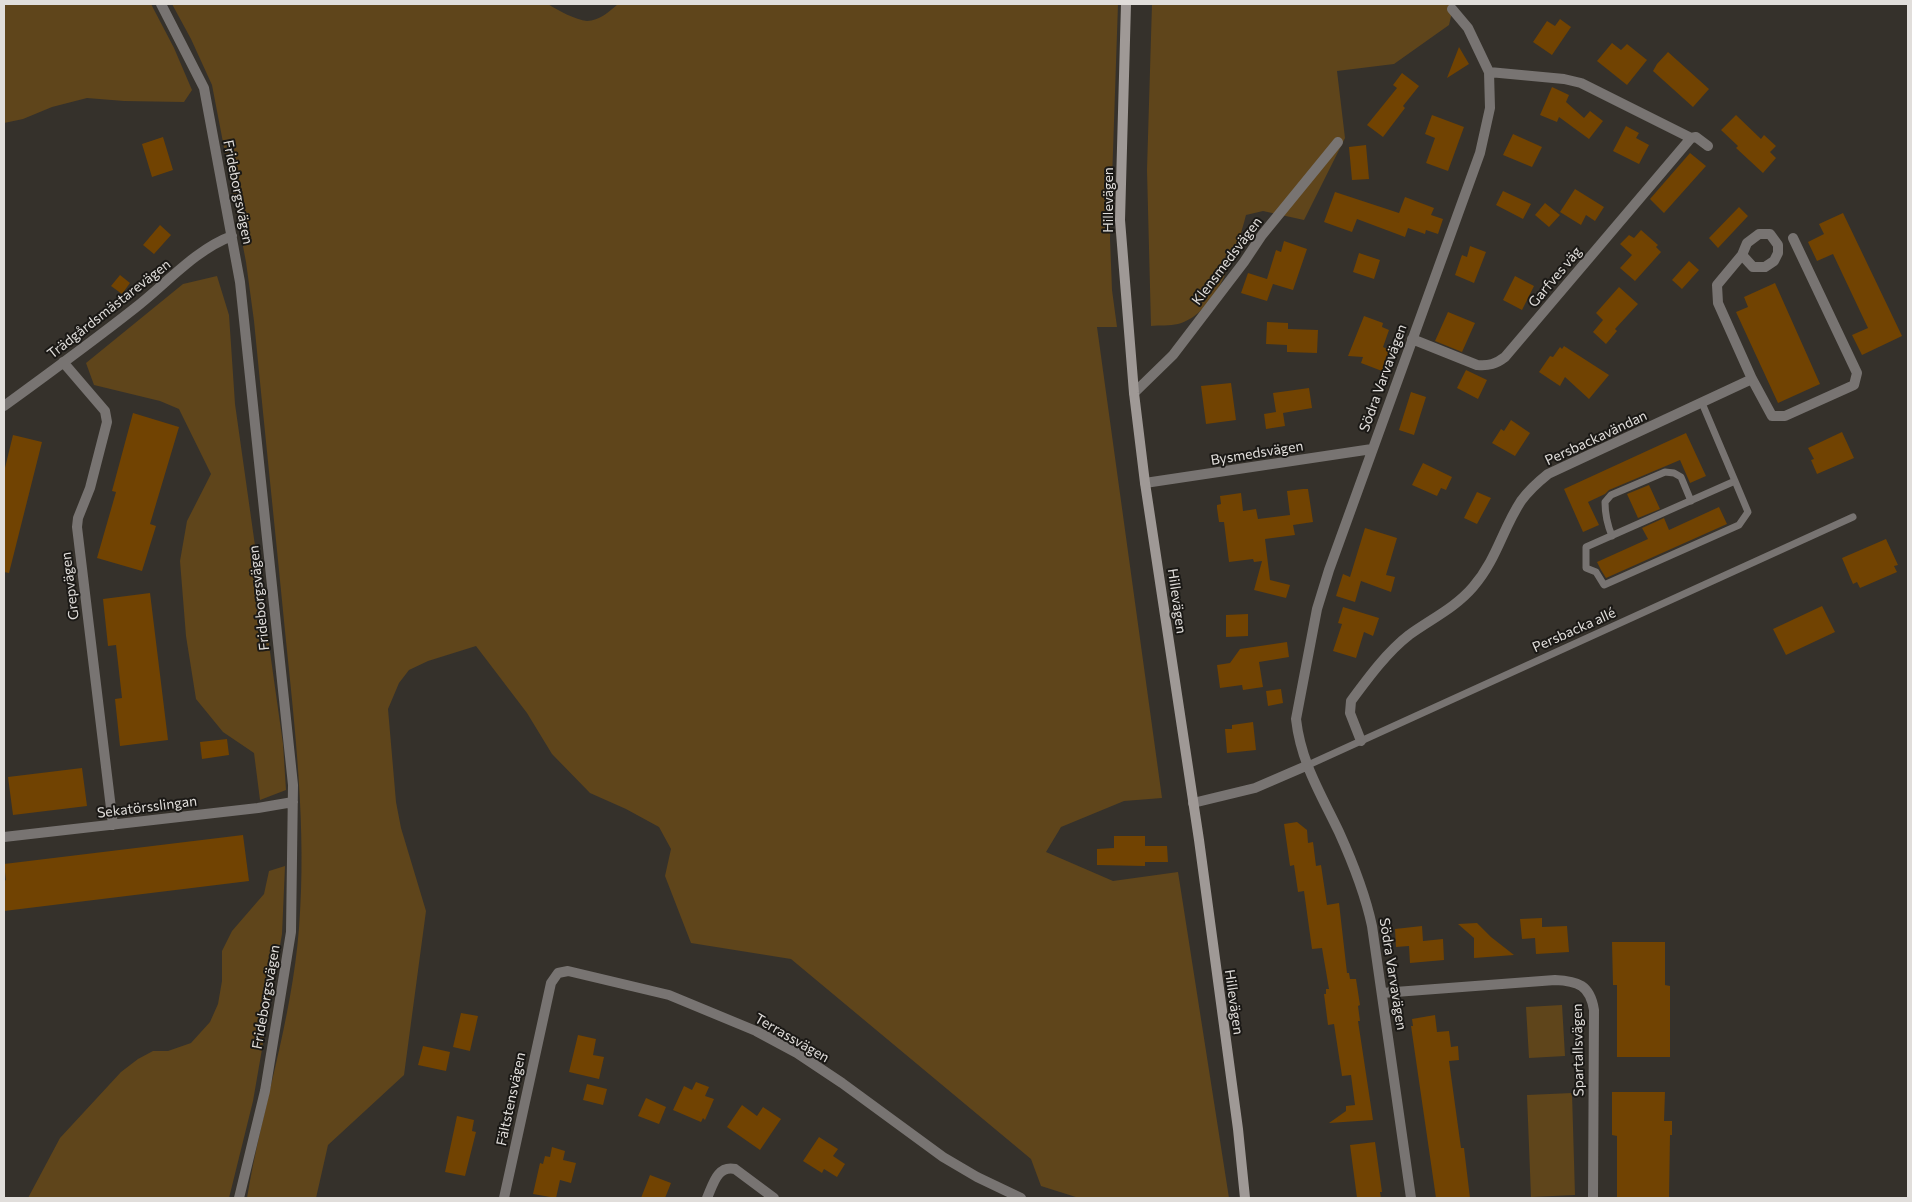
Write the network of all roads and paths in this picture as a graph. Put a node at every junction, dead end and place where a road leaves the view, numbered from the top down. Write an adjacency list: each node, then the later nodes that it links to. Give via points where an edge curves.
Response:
1 (161, 4): 8 (street, Frideborgsvägen, via 204,88)
2 (1126, 4): 14 (street, Hillevägen, via 1120,220)
3 (1452, 9): 4 (street, Södra Varvavägen, via 1468,28)
4 (1489, 72): 5 (street, via 1580,83); 11 (street, Södra Varvavägen, via 1490,108 1480,153)
5 (1691, 138): 7 (street, via 1696,137); 11 (street, Garfves väg, via 1499,362 1477,365)
6 (1338, 142): 14 (street, Klensmedsvägen, via 1262,235 1173,355)
7 (1708, 146)
8 (232, 236): 12 (street, Trädgårdsmästarevägen, via 218,241); 25 (street, Frideborgsvägen, via 240,282)
9 (1793, 238): 13 (street, via 1857,373 1854,385 1785,416 1772,416)
10 (1742, 255): 13 (street, via 1717,285 1718,303)
11 (1412, 340): 17 (street, Södra Varvavägen)
12 (63, 362): 16 (street, Trädgårdsmästarevägen); 27 (street, Grepvägen, via 105,412 107,422 77,527)
13 (1752, 379): 15 (street, Persbackavändan)
14 (1134, 393): 19 (street, Hillevägen)
15 (1702, 403): 18 (lane); 23 (street, Persbackavändan, via 1548,474 1533,487 1516,510 1491,562 1471,589 1446,612 1400,643 1351,701 1350,713)
16 (4, 406)
17 (1372, 448): 19 (street, Bysmedsvägen); 24 (street, Södra Varvavägen, via 1317,609 1296,719)
18 (1735, 481): 20 (lane); 22 (lane, via 1748,512 1739,525 1604,586 1596,572 1586,568 1586,547)
19 (1145, 483): 26 (street, Hillevägen)
20 (1691, 501): 22 (lane); 22 (lane, via 1681,477 1665,472 1611,495 1605,502 1605,512)
21 (1853, 517): 23 (lane, Persbacka allé)
22 (1612, 536)
23 (1361, 741): 24 (lane, Persbacka allé)
24 (1306, 766): 26 (street, via 1255,788); 29 (street, Södra Varvavägen, via 1339,833 1366,900)
25 (293, 802): 27 (street, Sekatörsslingan); 32 (street, Frideborgsvägen, via 292,932 265,1091)
26 (1193, 803): 37 (street, Hillevägen)
27 (113, 826): 28 (street, Sekatörsslingan)
28 (4, 837)
29 (1382, 992): 38 (street, Södra Varvavägen); 39 (street, Spartallsvägen, via 1555,980 1571,981 1588,991 1594,1010)
30 (546, 1006): 31 (street, Terrassvägen, via 553,977 568,971 669,996 756,1030 842,1083 943,1157); 33 (street, Fältstensvägen)
31 (1002, 1195): 36 (street, Terrassvägen)
32 (239, 1198)
33 (504, 1198)
34 (707, 1198): 35 (street, via 718,1173 729,1168)
35 (774, 1198)
36 (1020, 1198)
37 (1245, 1198)
38 (1411, 1198)
39 (1593, 1198)

